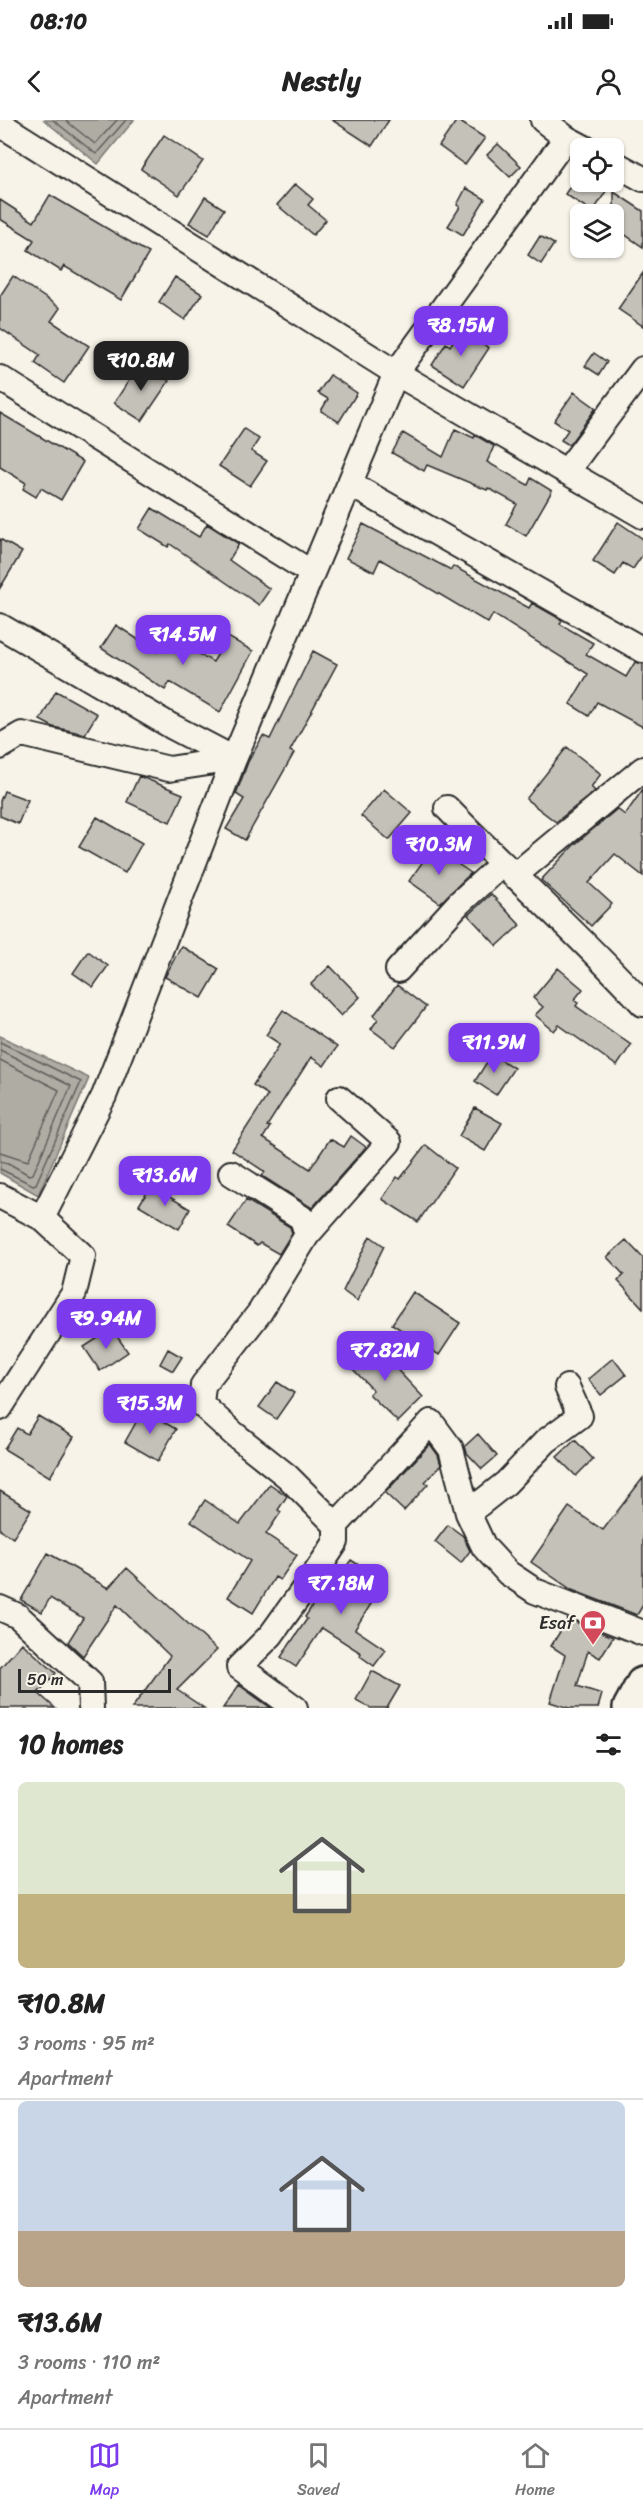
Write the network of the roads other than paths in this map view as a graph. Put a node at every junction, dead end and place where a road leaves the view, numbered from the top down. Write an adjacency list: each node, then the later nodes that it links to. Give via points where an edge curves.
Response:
1 (543, 120): 3 (street)
2 (0, 124): 8 (street)
3 (570, 139)
4 (570, 149): 8 (street)
5 (624, 169): 6 (street)
6 (643, 179)
7 (643, 369): 10 (street)
8 (396, 373): 10 (street); 11 (street)
9 (0, 378): 13 (street)
10 (566, 472): 12 (street)
11 (350, 484): 13 (street); 15 (street)
12 (643, 516)
13 (312, 573): 17 (street)
14 (0, 626): 17 (street)
15 (643, 650)
16 (0, 747): 17 (street, via 22,734 170,769)
17 (234, 759): 26 (street, via 104,1096)
18 (643, 769): 20 (street)
19 (447, 808): 20 (street)
20 (508, 870): 21 (street, via 459,903); 22 (street)
21 (398, 970)
22 (643, 1004)
23 (339, 1098): 27 (street, via 389,1142)
24 (231, 1173): 27 (street, via 302,1218)
25 (0, 1196): 26 (street)
26 (42, 1218): 29 (street, via 83,1256 74,1293)
27 (308, 1235): 31 (street, via 260,1312 203,1385 201,1404 287,1476)
28 (567, 1387): 30 (street, via 580,1416 546,1441 506,1483)
29 (0, 1408)
30 (468, 1513): 31 (street, via 451,1449 431,1422); 33 (street, via 484,1547 508,1573 535,1591)
31 (336, 1525): 36 (street, via 336,1542 319,1568 271,1635 240,1667)
32 (0, 1608): 35 (street, via 18,1616 90,1682)
33 (643, 1633)
34 (643, 1684): 37 (street)
35 (91, 1708)
36 (296, 1708)
37 (630, 1708)

